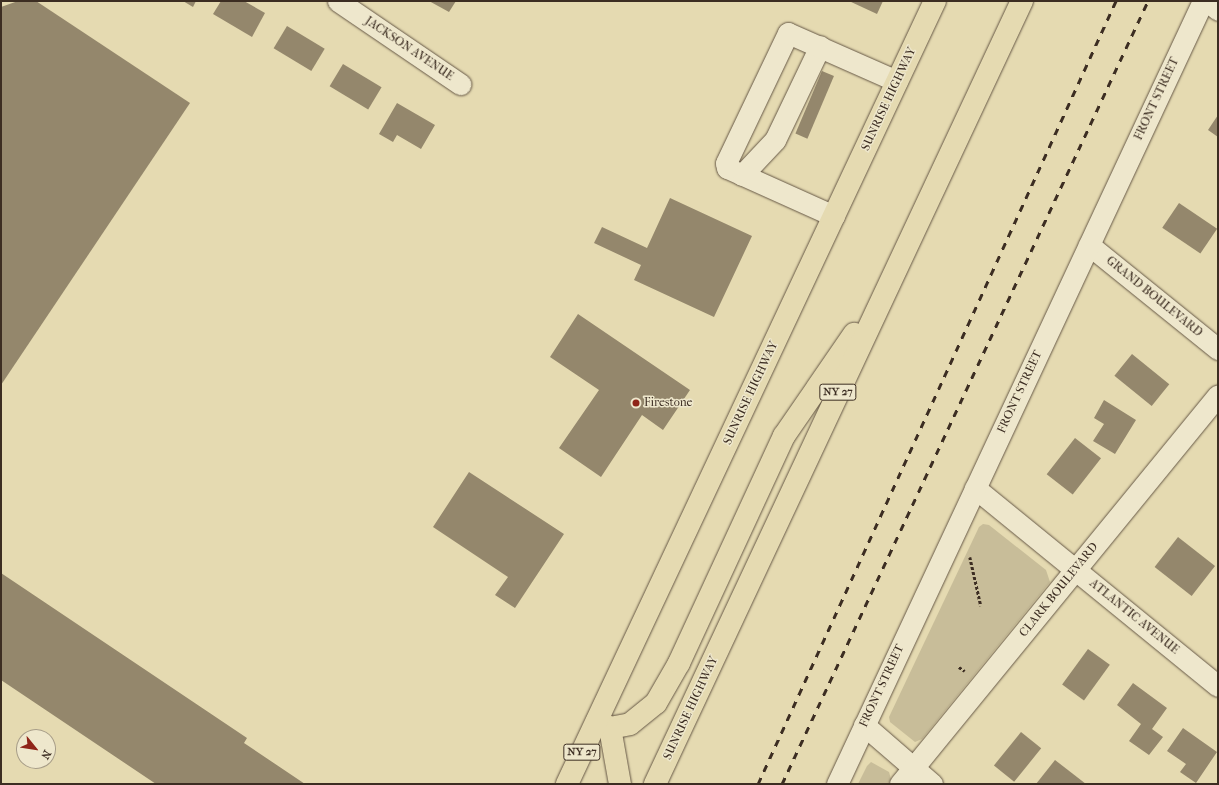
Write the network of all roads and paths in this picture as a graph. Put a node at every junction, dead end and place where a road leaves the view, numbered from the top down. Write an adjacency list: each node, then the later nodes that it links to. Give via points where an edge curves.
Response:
1 (935, 1): 8 (highway, SUNRISE HIGHWAY / NY 27)
2 (1022, 1): 13 (highway, SUNRISE HIGHWAY / NY 27)
3 (1203, 1): 12 (street, FRONT STREET)
4 (1207, 1): 6 (street)
5 (344, 3): 9 (street, JACKSON AVENUE)
6 (1218, 10)
7 (820, 46): 8 (street); 10 (street, via 775,140); 10 (street, via 791,33 786,34 726,163 727,168)
8 (897, 81): 11 (highway, SUNRISE HIGHWAY / NY 27)
9 (460, 84)
10 (742, 175): 11 (street)
11 (834, 216): 21 (highway, SUNRISE HIGHWAY / NY 27)
12 (1089, 244): 14 (street, GRAND BOULEVARD); 16 (street, FRONT STREET)
13 (891, 280): 21 (highway, via 784,436 679,663 656,704 630,724); 26 (highway, SUNRISE HIGHWAY / NY 27)
14 (1218, 349)
15 (1218, 395): 18 (street, CLARK BOULEVARD)
16 (975, 488): 18 (street, ATLANTIC AVENUE); 22 (street, FRONT STREET)
17 (970, 557): 19 (path)
18 (1075, 570): 20 (street, ATLANTIC AVENUE); 23 (street, CLARK BOULEVARD)
19 (981, 606)
20 (1218, 686)
21 (603, 724): 24 (highway, SUNRISE HIGHWAY / NY 27); 25 (highway)
22 (864, 725): 23 (street); 27 (street, FRONT STREET)
23 (907, 776): 28 (street)
24 (567, 784)
25 (620, 784)
26 (655, 784)
27 (837, 784)
28 (932, 784)

